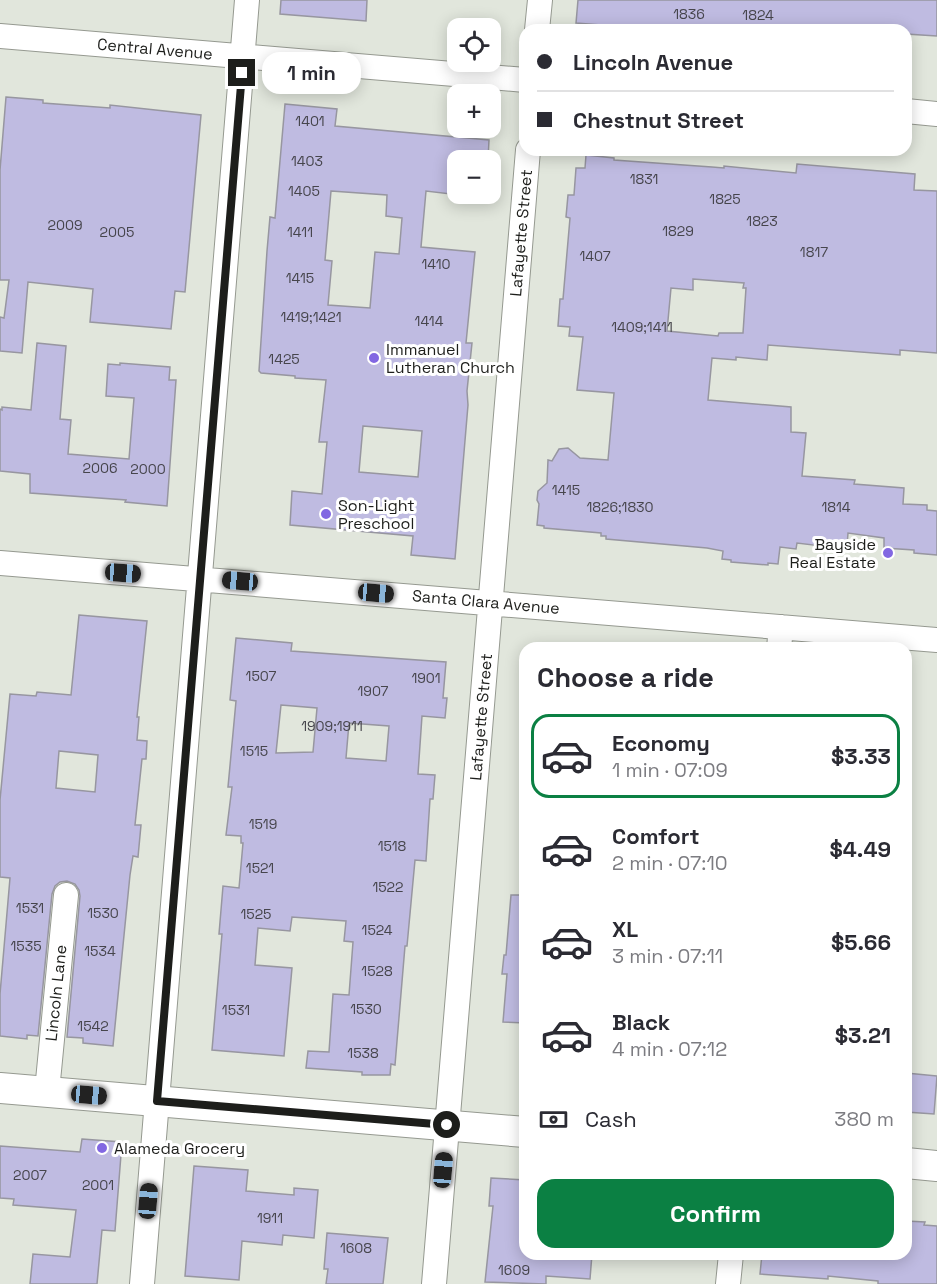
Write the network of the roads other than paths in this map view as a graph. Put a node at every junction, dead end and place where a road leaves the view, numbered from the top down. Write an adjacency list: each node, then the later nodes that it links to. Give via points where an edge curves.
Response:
1 (247, 0): 5 (street)
2 (540, 0): 3 (street)
3 (538, 24)
4 (0, 36): 5 (street, Central Avenue)
5 (243, 57): 6 (street, Central Avenue); 11 (street)
6 (519, 80)
7 (912, 112): 8 (street)
8 (937, 114)
9 (528, 156): 12 (street, Lafayette Street)
10 (0, 562): 11 (street, Santa Clara Avenue)
11 (199, 578): 12 (street, Santa Clara Avenue); 18 (street)
12 (491, 603): 13 (street, Santa Clara Avenue); 19 (street, Lafayette Street)
13 (780, 638): 14 (street, Santa Clara Avenue)
14 (937, 640)
15 (66, 895): 17 (street, Lincoln Lane)
16 (0, 1088): 17 (main road)
17 (47, 1091): 18 (main road)
18 (157, 1101): 19 (main road); 24 (street)
19 (447, 1125): 20 (main road); 25 (street, Lafayette Street)
20 (519, 1131)
21 (912, 1164): 22 (main road)
22 (937, 1166)
23 (730, 1260): 26 (street)
24 (142, 1284)
25 (434, 1284)
26 (728, 1284)

